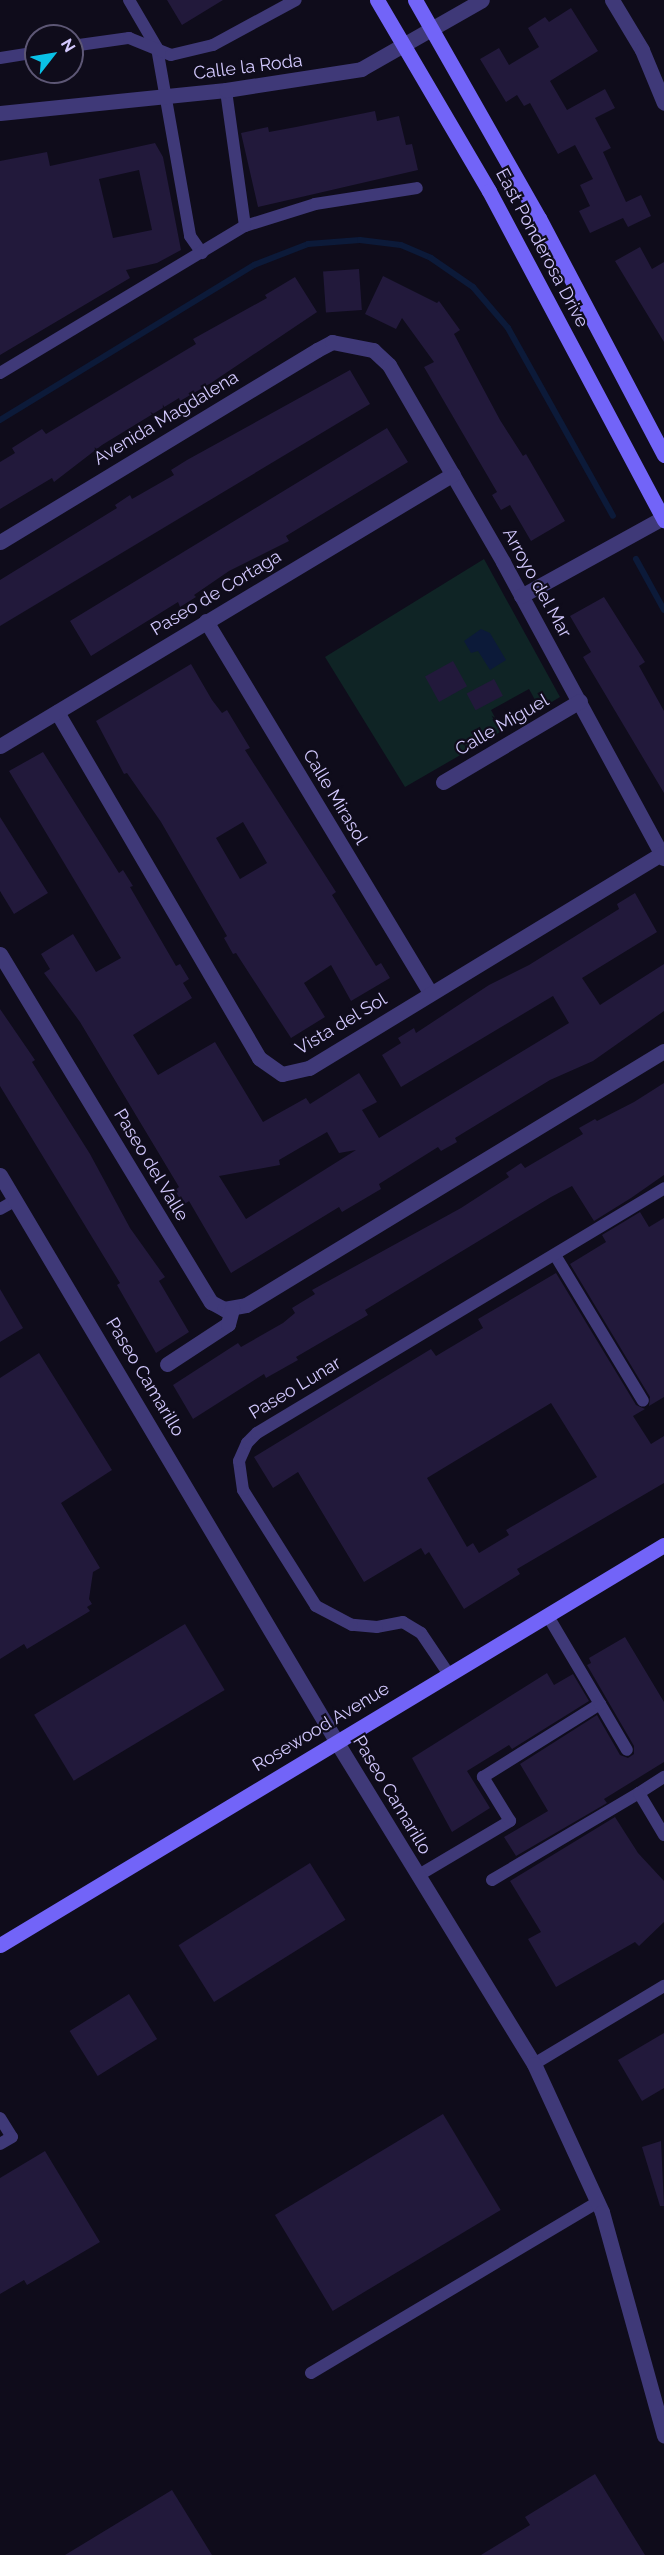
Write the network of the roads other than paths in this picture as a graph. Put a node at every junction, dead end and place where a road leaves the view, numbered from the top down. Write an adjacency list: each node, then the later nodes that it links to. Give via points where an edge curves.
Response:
1 (129, 0): 10 (lane)
2 (296, 0): 10 (lane, via 213,45 171,55)
3 (377, 0): 9 (main road, East Ponderosa Drive)
4 (415, 0): 7 (main road, East Ponderosa Drive)
5 (482, 0): 7 (street, Calle la Roda)
6 (612, 0): 15 (street, via 642,50)
7 (432, 28): 9 (street, Calle la Roda); 22 (main road, East Ponderosa Drive, via 539,218)
8 (84, 44): 10 (lane, via 129,38)
9 (405, 45): 13 (street, Calle la Roda, via 362,69); 24 (main road, East Ponderosa Drive, via 489,191)
10 (157, 48): 14 (lane)
11 (24, 54): 12 (lane)
12 (0, 58)
13 (226, 90): 14 (street, Calle la Roda); 18 (lane)
14 (163, 96): 16 (street, Calle la Roda); 19 (lane, via 190,236)
15 (664, 103)
16 (0, 113)
17 (417, 188): 18 (lane, via 315,204)
18 (245, 226): 19 (lane)
19 (202, 253): 21 (lane)
20 (357, 344): 23 (street, Arroyo del Mar, via 373,350 389,365); 25 (street, Avenida Magdalena, via 332,342 317,350)
21 (0, 374)
22 (664, 455)
23 (453, 474): 26 (street, Arroyo del Mar); 27 (street, Paseo de Cortaga)
24 (664, 518): 26 (street)
25 (0, 542)
26 (521, 596): 28 (street, Arroyo del Mar)
27 (207, 621): 29 (street, Paseo de Cortaga); 34 (street, Calle Mirasol)
28 (580, 701): 31 (street, Calle Miguel); 32 (street, Arroyo del Mar)
29 (57, 712): 30 (street, Paseo de Cortaga); 34 (street, Vista del Sol, via 259,1058 272,1070 295,1074 309,1068)
30 (0, 746)
31 (443, 782)
32 (663, 855): 34 (street, Vista del Sol)
33 (0, 954): 41 (street, Paseo del Valle, via 211,1302)
34 (430, 992)
35 (664, 1051): 41 (street, via 246,1305)
36 (0, 1175): 38 (street, Paseo Camarillo)
37 (664, 1188): 40 (lane, Paseo Lunar)
38 (16, 1200): 39 (lane); 48 (street, Paseo Camarillo)
39 (0, 1209)
40 (555, 1255): 43 (lane); 46 (lane, Paseo Lunar, via 257,1433 247,1443 239,1461 243,1490 316,1606 352,1625 377,1627 403,1622 421,1633)
41 (232, 1309): 42 (street, via 228,1324)
42 (167, 1364)
43 (643, 1401)
44 (664, 1545): 45 (main road, Rosewood Avenue)
45 (548, 1616): 46 (main road, Rosewood Avenue); 47 (lane)
46 (448, 1673): 48 (main road, Rosewood Avenue)
47 (600, 1704): 49 (lane); 53 (lane, via 483,1777 510,1821)
48 (336, 1741): 53 (street, Paseo Camarillo); 55 (main road, Rosewood Avenue)
49 (627, 1750)
50 (664, 1777): 51 (lane)
51 (639, 1793): 52 (lane); 54 (lane)
52 (664, 1835)
53 (419, 1875): 57 (street, Paseo Camarillo)
54 (492, 1880)
55 (0, 1945)
56 (664, 1986): 57 (lane)
57 (534, 2064): 60 (street, Paseo Camarillo)
58 (0, 2118): 59 (lane, via 12,2137)
59 (0, 2144)
60 (598, 2202): 61 (lane); 62 (street, Paseo Camarillo)
61 (311, 2373)
62 (660, 2407): 63 (street, Paseo Camarillo)
63 (664, 2436)

